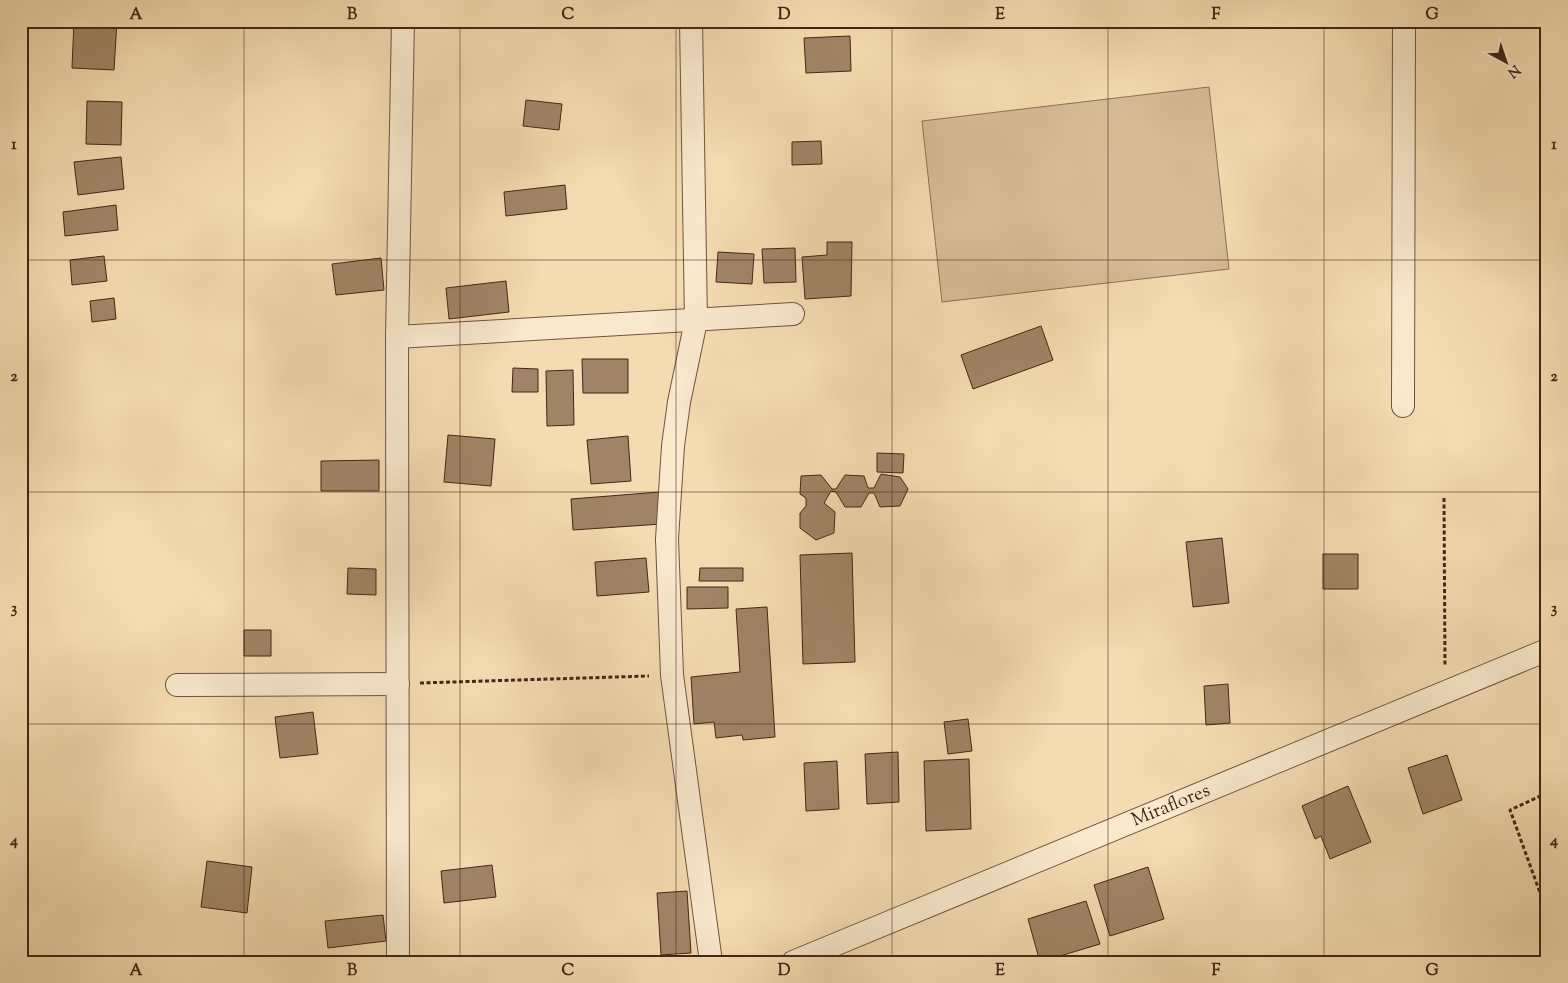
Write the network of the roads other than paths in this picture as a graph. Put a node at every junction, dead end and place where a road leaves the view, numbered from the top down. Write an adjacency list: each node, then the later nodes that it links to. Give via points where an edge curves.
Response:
1 (403, 21): 6 (street)
2 (691, 21): 5 (street)
3 (1404, 21): 7 (street)
4 (792, 314): 5 (street)
5 (696, 321): 6 (street); 12 (street, via 673,446 668,539 672,675)
6 (397, 337): 9 (street)
7 (1403, 406)
8 (1547, 650): 13 (street, Miraflores)
9 (398, 684): 10 (street); 11 (street)
10 (177, 685)
11 (398, 962)
12 (711, 962)
13 (794, 962)

